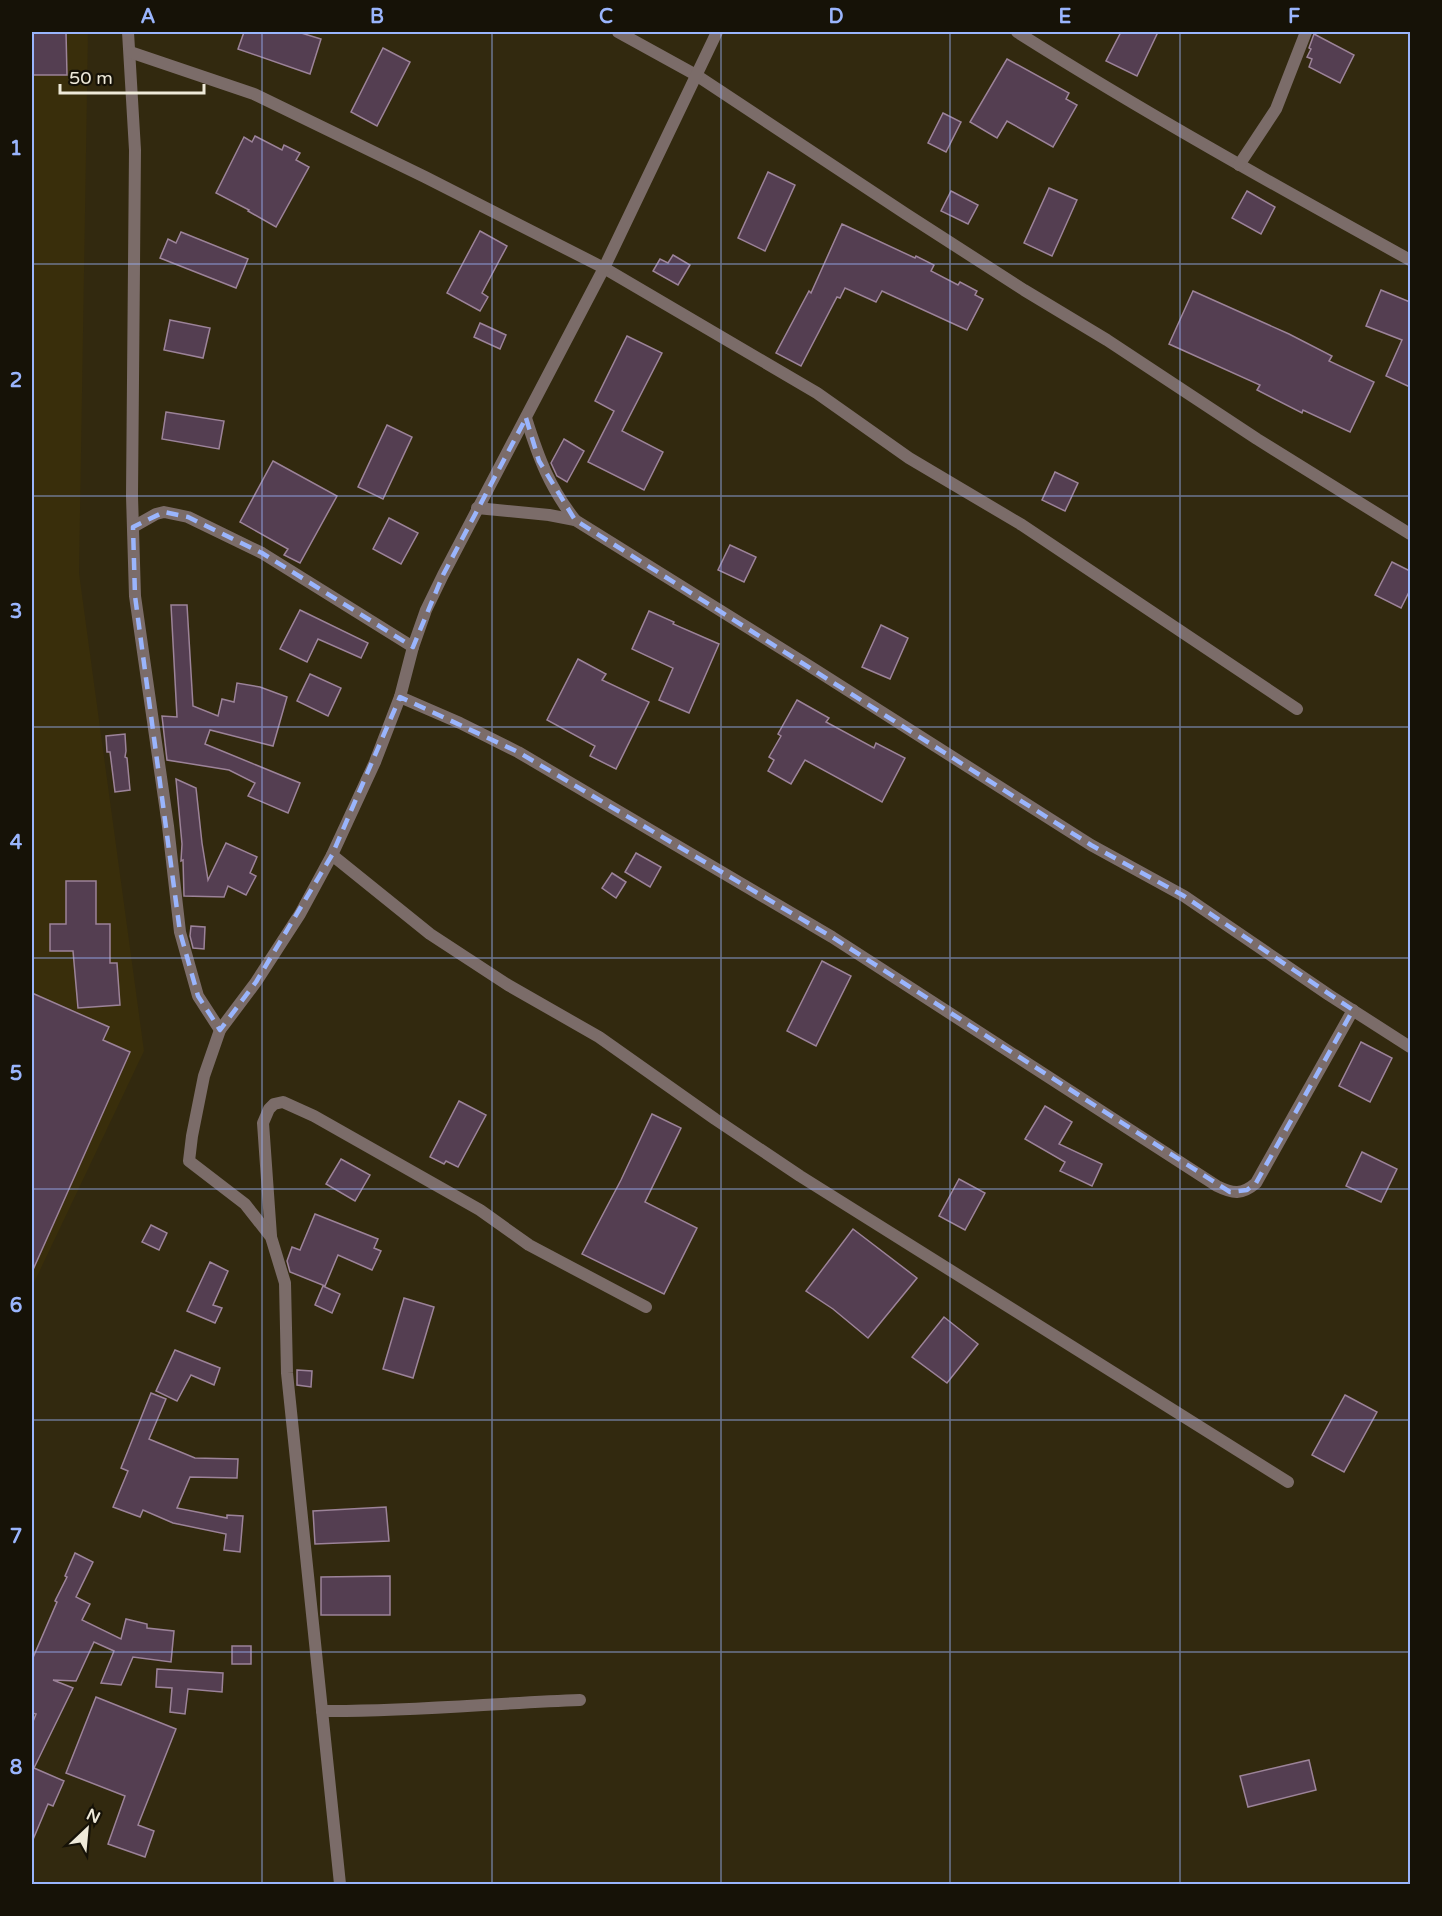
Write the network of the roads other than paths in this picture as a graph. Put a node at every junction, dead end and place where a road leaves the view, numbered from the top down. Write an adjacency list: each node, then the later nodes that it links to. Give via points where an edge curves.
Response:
1 (128, 32): 6 (street)
2 (618, 32): 7 (street)
3 (717, 32): 7 (street)
4 (1017, 32): 8 (street)
5 (1306, 32): 8 (street, via 1276,109)
6 (130, 52): 10 (street, via 254,94); 14 (street, via 135,150)
7 (696, 75): 10 (street); 15 (street, via 916,221)
8 (1239, 165): 9 (street)
9 (1410, 260)
10 (604, 268): 11 (street); 18 (street, via 817,393 909,458 1022,525)
11 (526, 418): 12 (street); 13 (street, via 540,461 557,496)
12 (477, 508): 13 (street); 16 (street, via 426,610)
13 (575, 520): 20 (street, via 1091,845 1184,896)
14 (133, 527): 16 (street, via 164,512 188,517 262,553); 21 (street, via 135,596 180,932 198,996)
15 (1410, 534)
16 (413, 647): 17 (street)
17 (400, 697): 19 (street); 20 (street, via 518,752 832,937 1230,1192 1240,1193 1256,1183)
18 (1297, 709)
19 (332, 855): 21 (street, via 281,943); 25 (street, via 430,934 599,1037 800,1176)
20 (1353, 1010): 22 (street)
21 (220, 1030): 23 (street, via 204,1076 189,1161 245,1204)
22 (1410, 1047)
23 (271, 1237): 24 (street, via 263,1123 268,1109 283,1102 480,1210 529,1245); 27 (street, via 285,1283 287,1373)
24 (646, 1307)
25 (1288, 1482)
26 (580, 1700): 27 (street, via 374,1712)
27 (322, 1711): 28 (street)
28 (340, 1884)

